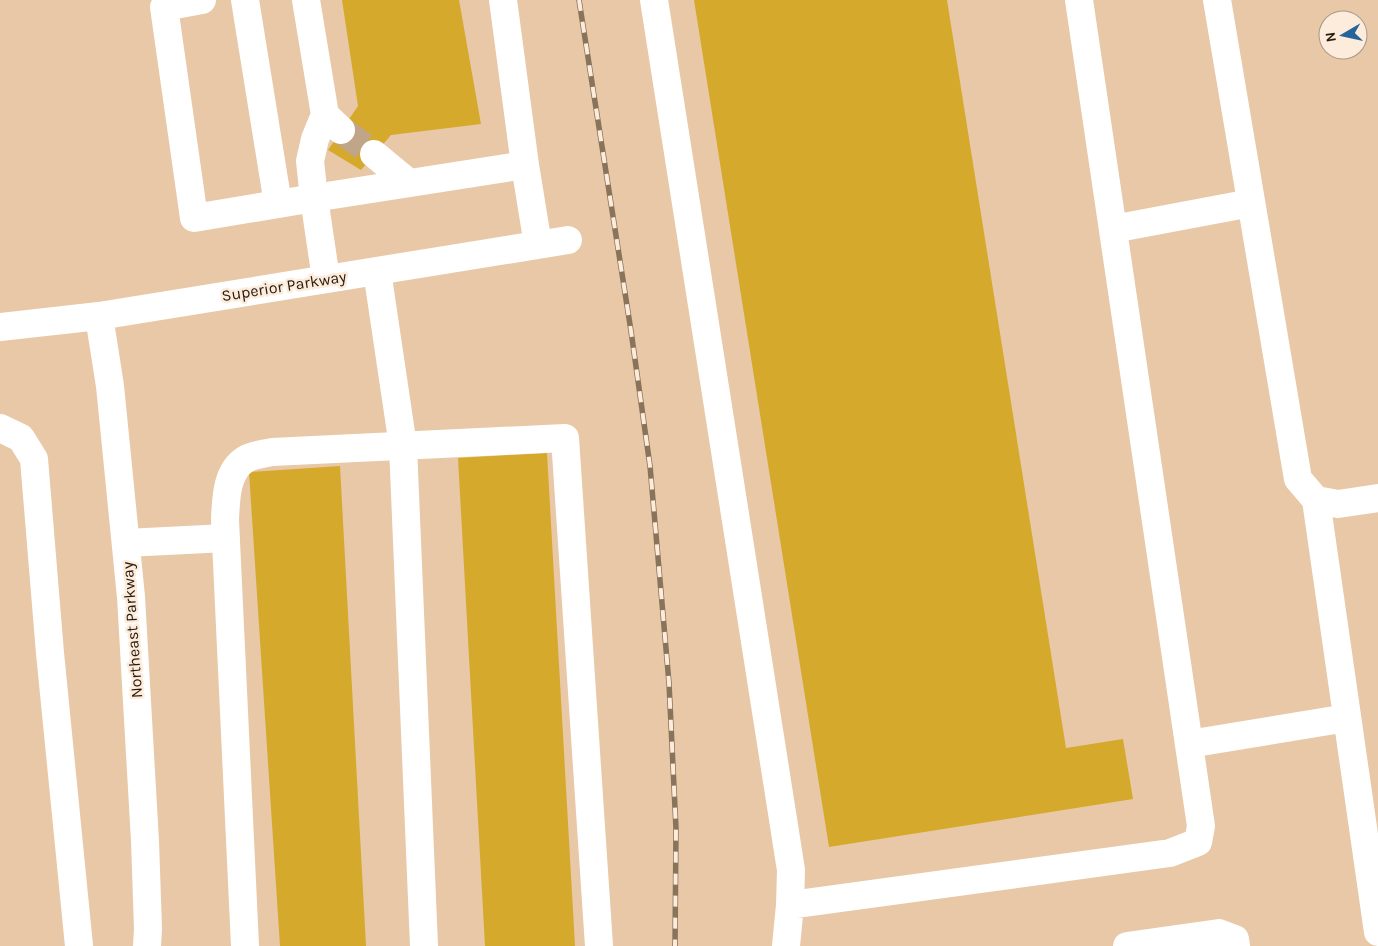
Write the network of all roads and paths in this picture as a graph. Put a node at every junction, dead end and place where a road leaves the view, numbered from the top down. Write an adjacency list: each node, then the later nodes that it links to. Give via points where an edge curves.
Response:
1 (202, 0): 13 (street, via 164,6 194,218)
2 (244, 0): 13 (street)
3 (306, 0): 11 (street, via 333,123 315,139 310,161)
4 (503, 0): 9 (street)
5 (654, 0): 29 (street, via 791,870)
6 (1078, 0): 14 (street)
7 (1217, 0): 12 (street)
8 (374, 154): 10 (street)
9 (525, 164): 10 (street); 16 (street)
10 (410, 183): 11 (street)
11 (314, 198): 13 (street); 18 (street)
12 (1252, 203): 14 (street); 24 (street, via 1298,479)
13 (278, 204)
14 (1112, 229): 28 (street)
15 (568, 240): 16 (street, Superior Parkway)
16 (538, 245): 17 (street, Superior Parkway)
17 (377, 271): 18 (street, Superior Parkway); 22 (street)
18 (326, 279): 19 (street, Superior Parkway)
19 (99, 316): 20 (street, Superior Parkway); 26 (street, Northeast Parkway, via 110,386)
20 (0, 327)
21 (0, 428): 31 (street, via 21,438 34,459)
22 (403, 446): 25 (street, via 272,452 246,459 232,473 226,498); 34 (street); 35 (street, via 564,438)
23 (1378, 498): 24 (street, via 1338,504)
24 (1316, 500): 27 (street)
25 (226, 538): 26 (street); 33 (street)
26 (126, 543): 32 (street, Northeast Parkway, via 144,831)
27 (1347, 718): 28 (street); 30 (street)
28 (1189, 744): 29 (street, via 1201,826 1198,842 1170,853)
29 (790, 905): 36 (street)
30 (1378, 932)
31 (79, 946)
32 (147, 946)
33 (245, 946)
34 (424, 946)
35 (599, 946)
36 (786, 946)
37 (1127, 946): 38 (street, via 1219,933 1235,939)
38 (1236, 946)

